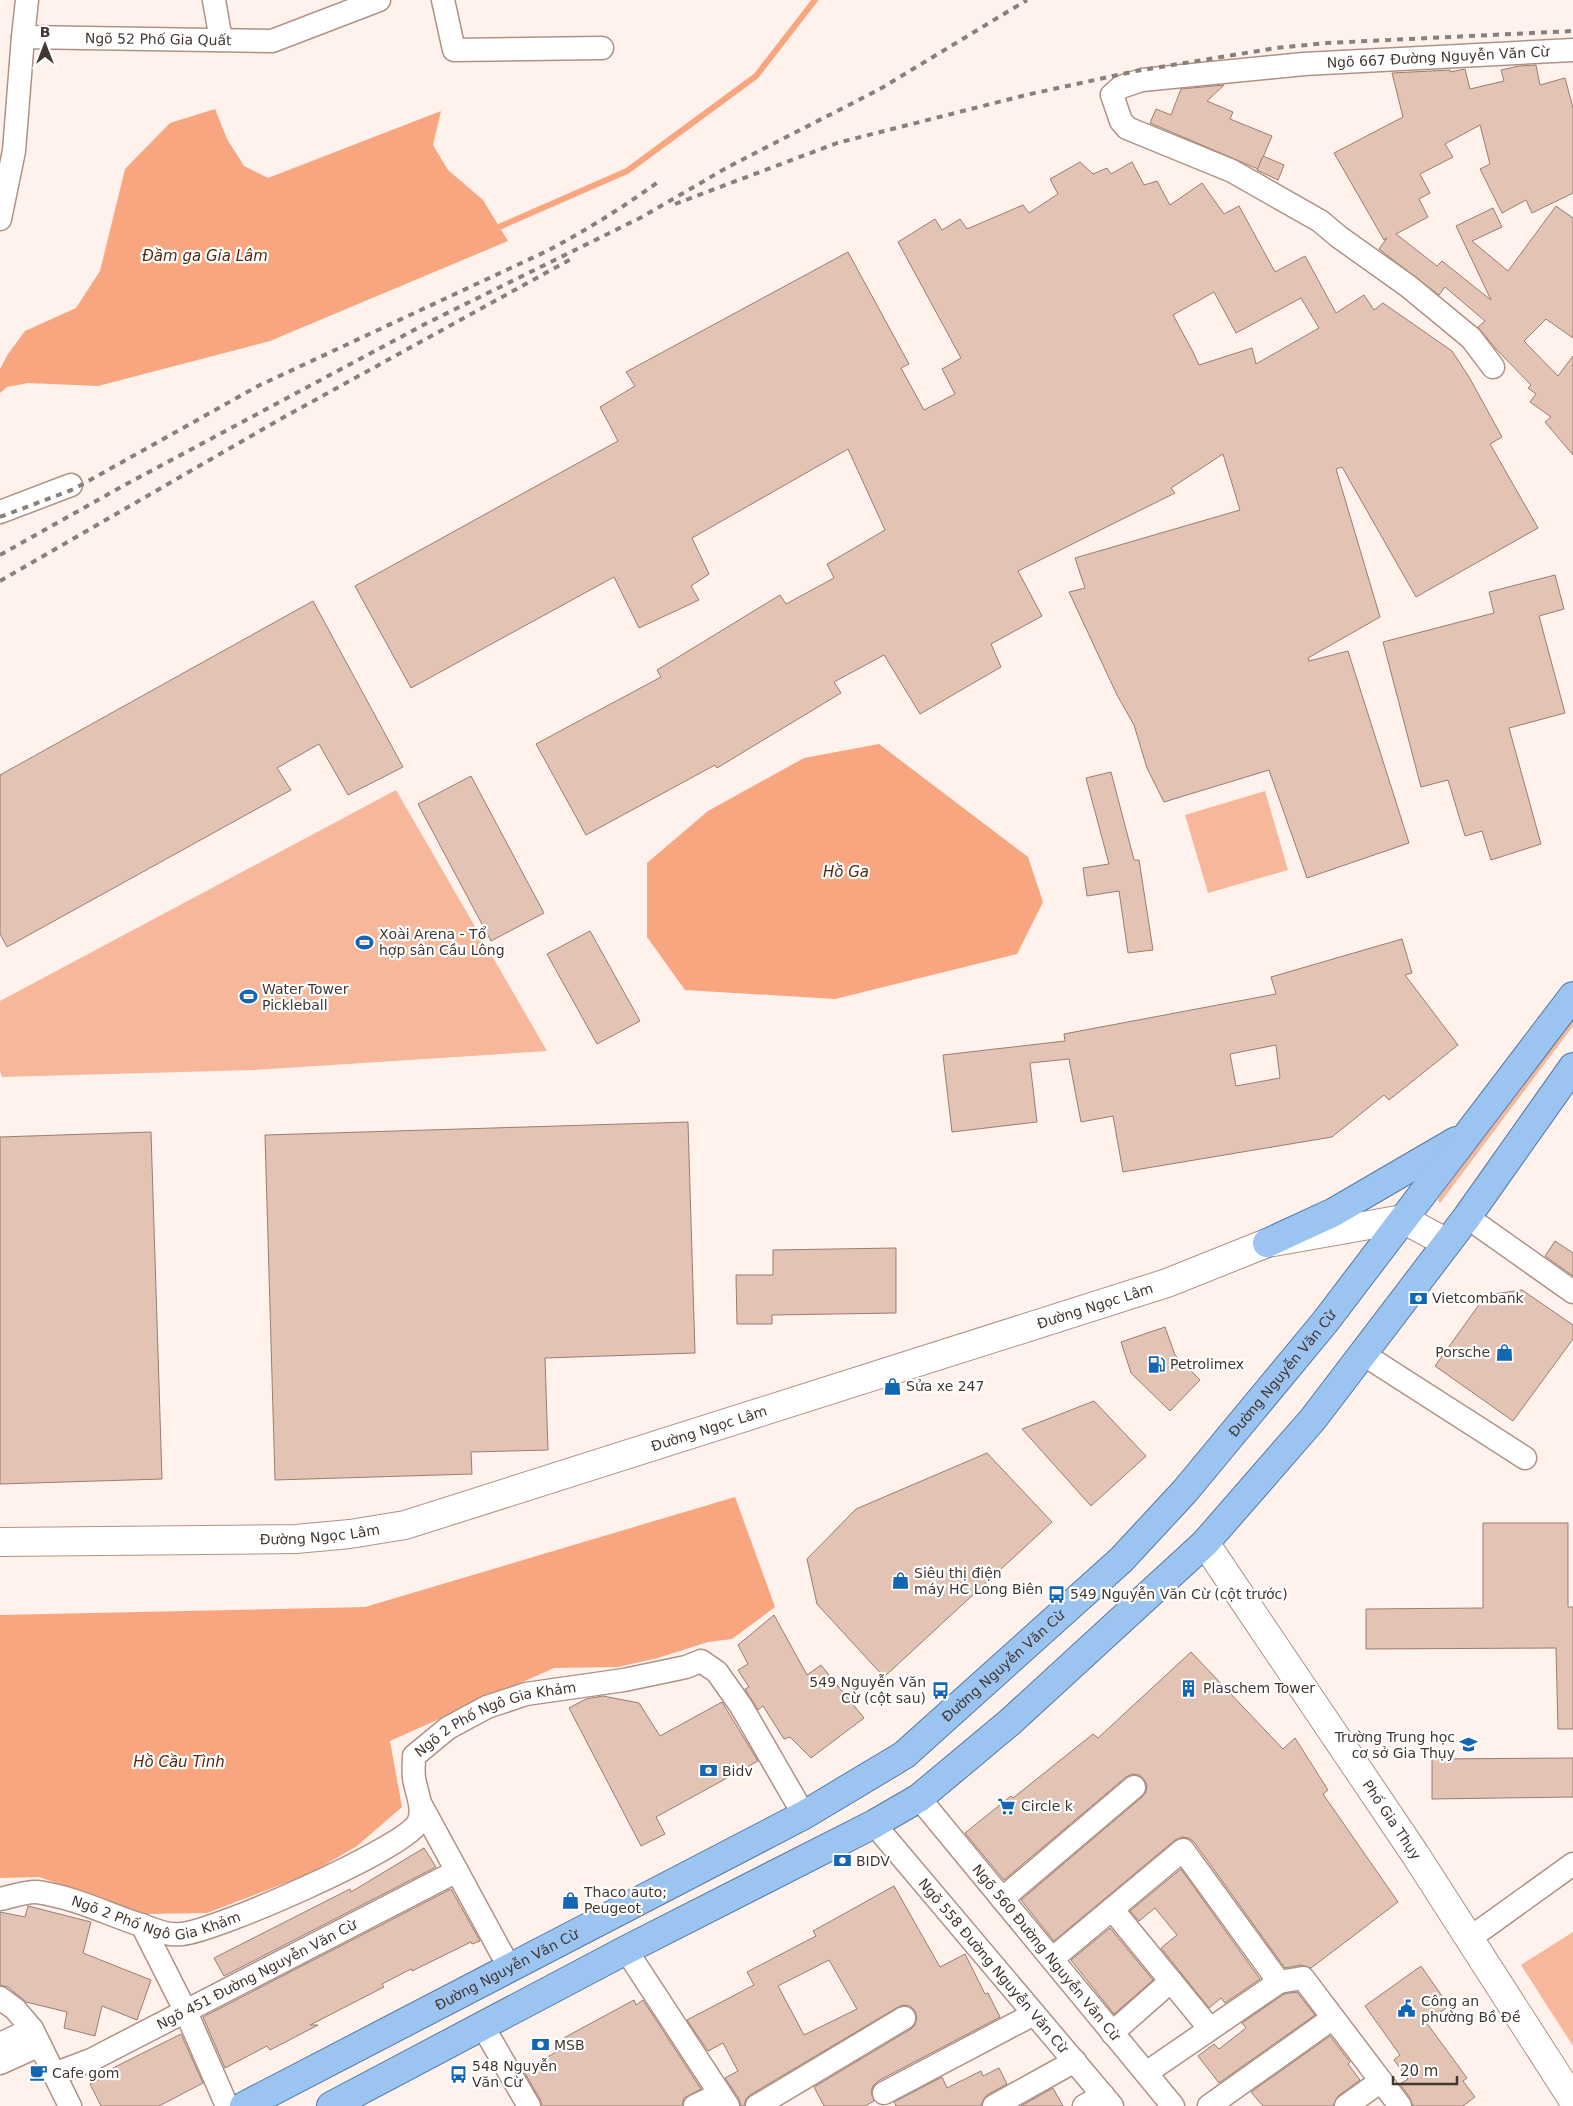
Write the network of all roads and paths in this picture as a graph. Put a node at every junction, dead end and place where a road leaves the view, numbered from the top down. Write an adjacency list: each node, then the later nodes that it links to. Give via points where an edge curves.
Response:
1 (27, 0): 5 (street)
2 (214, 0): 6 (street)
3 (379, 0): 6 (street, Ngõ 52 Phố Gia Quất, via 272,41)
4 (444, 0): 7 (street, via 454,50)
5 (23, 37): 6 (street, Ngõ 52 Phố Gia Quất); 9 (street)
6 (221, 40)
7 (602, 48)
8 (1573, 50): 11 (street, Ngõ 667 Đường Nguyễn Văn Cừ, via 1304,64 1142,80 1120,87 1112,95 1121,121 1128,128 1232,171 1320,221 1408,286 1471,338)
9 (8, 112): 10 (street, via 14,151)
10 (0, 219)
11 (1493, 367)
12 (71, 485): 13 (street)
13 (0, 512)
14 (1573, 996): 16 (main road, Đường Nguyễn Văn Cừ)
15 (1573, 1066): 17 (main road)
16 (1466, 1136): 18 (main road, Đường Nguyễn Văn Cừ); 19 (main road, via 1349,1203)
17 (1467, 1217): 20 (main road); 21 (street)
18 (1403, 1219): 19 (main road, Đường Ngọc Lâm); 20 (main road); 29 (main road, Đường Nguyễn Văn Cừ, via 1270,1390 1185,1491 1120,1560 904,1755)
19 (1267, 1243): 24 (main road, Đường Ngọc Lâm, via 1167,1283 405,1525 296,1539)
20 (1447, 1243): 22 (main road)
21 (1573, 1292)
22 (1363, 1354): 23 (street); 25 (main road, via 1313,1419)
23 (1525, 1458)
24 (0, 1542)
25 (1205, 1544): 27 (main road, via 1032,1703); 37 (main road, Phố Gia Thụy)
26 (1134, 1787): 34 (street)
27 (919, 1798): 30 (main road); 34 (street, Ngõ 560 Đường Nguyễn Văn Cừ)
28 (421, 1805): 29 (street, Ngõ 2 Phố Ngô Gia Khảm, via 414,1777 414,1756 448,1728 487,1707 526,1694 624,1680 700,1661 717,1672 742,1706); 32 (street); 36 (street, Ngõ 2 Phố Ngô Gia Khảm, via 418,1823 398,1840 274,1903 183,1934 161,1932)
29 (804, 1815): 40 (main road, Đường Nguyễn Văn Cừ)
30 (874, 1824): 38 (main road); 45 (street, Ngõ 558 Đường Nguyễn Văn Cừ)
31 (1573, 1864): 37 (street)
32 (457, 1871): 40 (street); 44 (street, Ngõ 451 Đường Nguyễn Văn Cừ)
33 (0, 1899): 36 (street, Ngõ 2 Phố Ngô Gia Khảm, via 35,1892 78,1901)
34 (1002, 1899): 39 (street, Ngõ 560 Đường Nguyễn Văn Cừ)
35 (1112, 1909): 39 (street); 41 (street); 42 (street, via 1183,1850)
36 (142, 1925): 44 (street)
37 (1470, 1938): 60 (main road, Phố Gia Thụy)
38 (626, 1950): 48 (main road); 59 (street)
39 (1052, 1959): 50 (street, Ngõ 560 Đường Nguyễn Văn Cừ)
40 (509, 1968): 64 (main road, Đường Nguyễn Văn Cừ)
41 (1171, 1981): 49 (street); 50 (street)
42 (1279, 1982): 47 (street, via 1303,1978); 49 (street)
43 (0, 1998): 51 (street, via 15,2009)
44 (186, 2012): 56 (street, Ngõ 451 Đường Nguyễn Văn Cừ, via 91,2060); 63 (street)
45 (1034, 2014): 53 (street, Ngõ 558 Đường Nguyễn Văn Cừ); 58 (street)
46 (904, 2018): 68 (street)
47 (1333, 2018): 57 (street); 72 (street)
48 (482, 2025): 65 (main road); 66 (street)
49 (1210, 2029): 55 (street)
50 (1112, 2033): 55 (street, Ngõ 560 Đường Nguyễn Văn Cừ)
51 (36, 2037): 52 (street); 54 (street); 56 (street)
52 (0, 2044)
53 (1075, 2061): 61 (street, Ngõ 558 Đường Nguyễn Văn Cừ); 69 (street)
54 (0, 2063)
55 (1146, 2073): 71 (street, Ngõ 560 Đường Nguyễn Văn Cừ)
56 (54, 2074): 62 (street)
57 (1381, 2081): 73 (street); 74 (street)
58 (884, 2093)
59 (724, 2100): 67 (street)
60 (1573, 2100)
61 (1108, 2101): 70 (street)
62 (70, 2106)
63 (227, 2106)
64 (244, 2106)
65 (331, 2106)
66 (529, 2106)
67 (694, 2106)
68 (757, 2106)
69 (994, 2106)
70 (1084, 2106)
71 (1173, 2106)
72 (1209, 2106)
73 (1346, 2106)
74 (1400, 2106)

